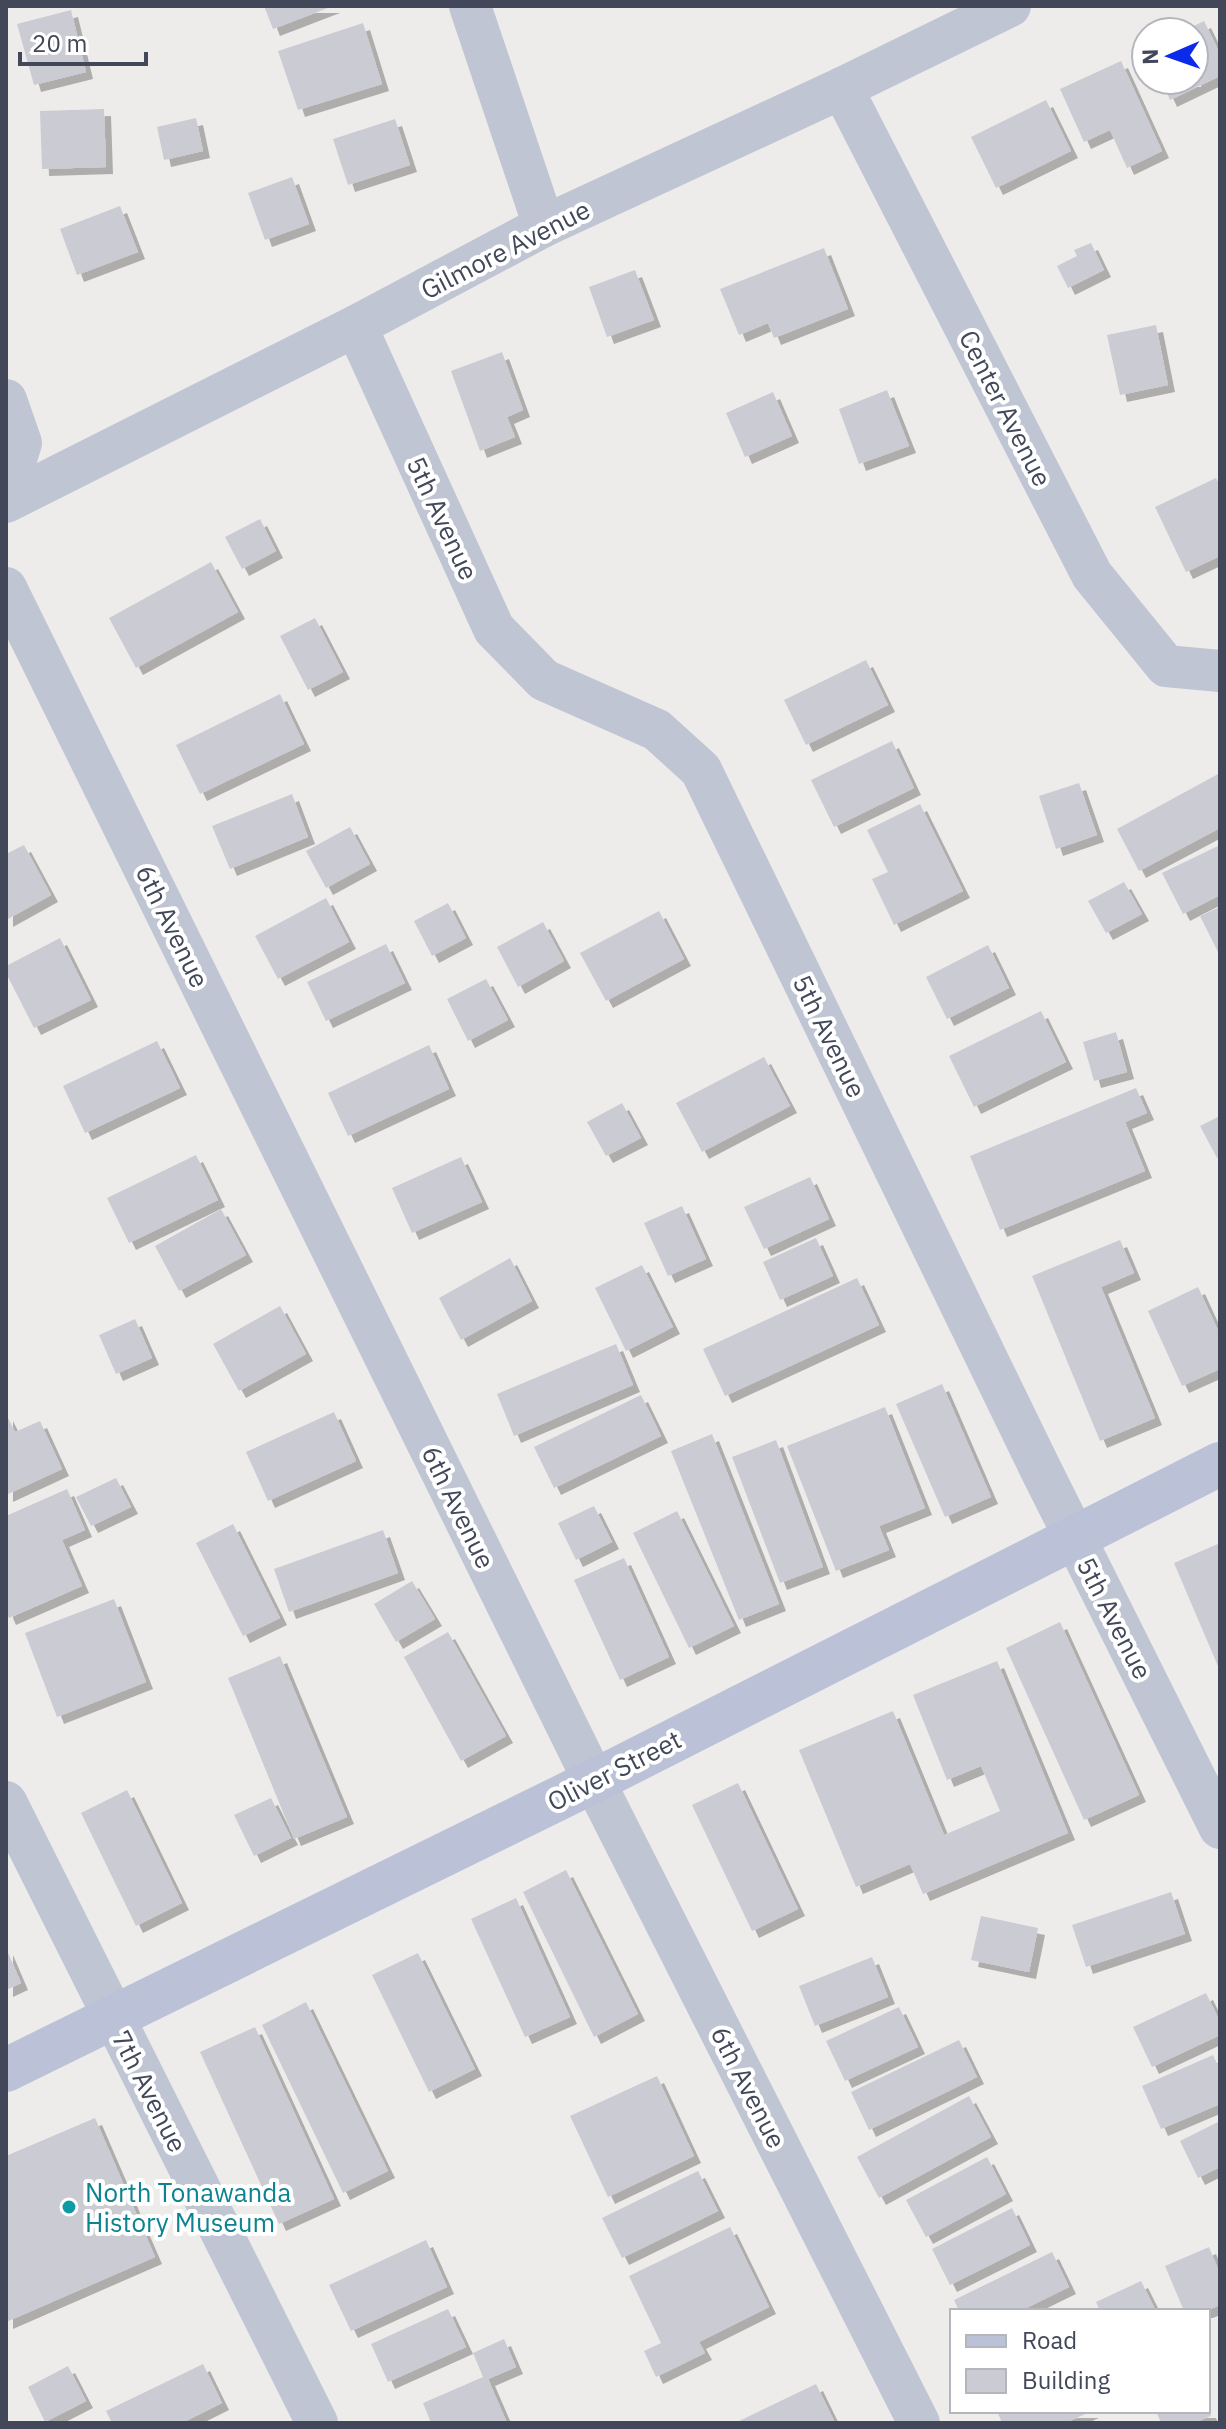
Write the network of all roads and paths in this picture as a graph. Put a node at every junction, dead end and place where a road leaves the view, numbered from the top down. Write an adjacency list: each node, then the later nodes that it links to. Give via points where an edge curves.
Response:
1 (470, 6): 4 (street)
2 (1010, 6): 3 (street, Gilmore Avenue)
3 (842, 88): 4 (street, Gilmore Avenue); 10 (street, Center Avenue, via 1092,575 1166,666)
4 (544, 226): 5 (street, Gilmore Avenue)
5 (356, 326): 8 (street, Gilmore Avenue); 12 (street, 5th Avenue, via 494,629 544,680 657,730 701,770)
6 (6, 400): 7 (street, via 21,443)
7 (6, 491)
8 (6, 502)
9 (6, 588): 13 (street, 6th Avenue)
10 (1220, 671)
11 (1220, 1464): 12 (main road, Oliver Street)
12 (1074, 1536): 13 (main road, Oliver Street); 15 (street, 5th Avenue)
13 (594, 1781): 16 (main road, Oliver Street); 19 (street, 6th Avenue)
14 (6, 1802): 16 (street, 7th Avenue)
15 (1220, 1828)
16 (111, 2016): 17 (main road, Oliver Street); 18 (street, 7th Avenue)
17 (6, 2070)
18 (317, 2423)
19 (919, 2423)

